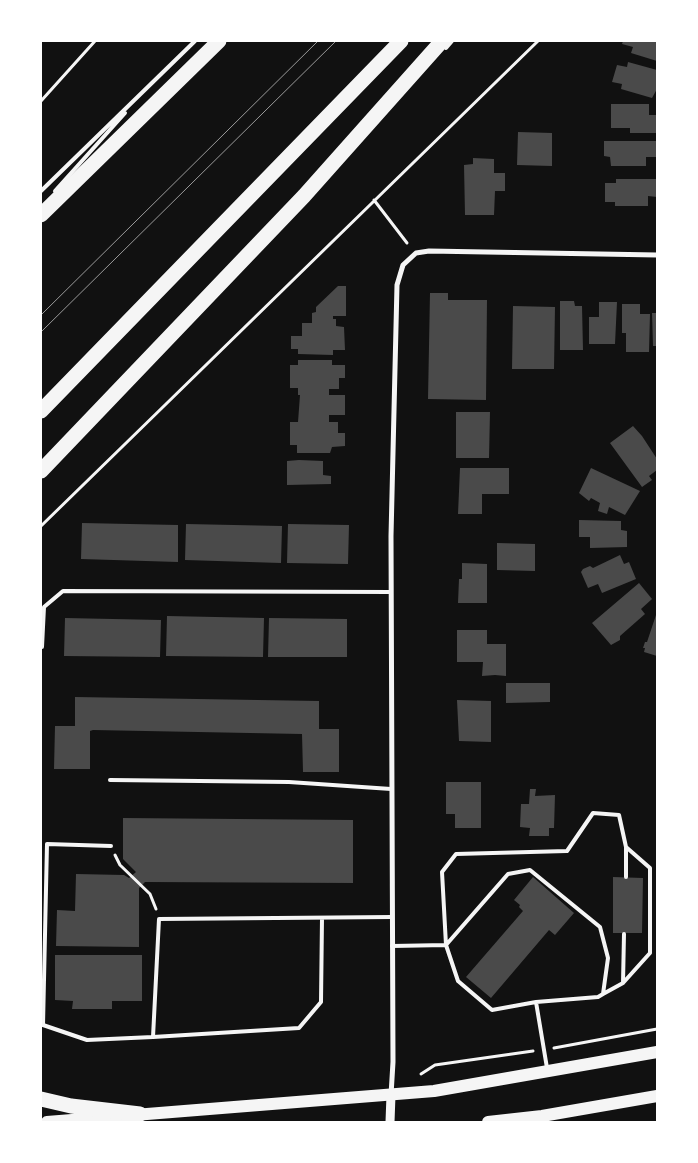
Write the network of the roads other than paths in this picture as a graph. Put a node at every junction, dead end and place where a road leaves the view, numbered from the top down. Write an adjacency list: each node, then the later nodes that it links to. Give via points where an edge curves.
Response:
1 (195, 41): 7 (lane)
2 (219, 41): 11 (highway)
3 (401, 41): 13 (highway)
4 (452, 41): 5 (lane)
5 (440, 48): 9 (highway)
6 (425, 69): 9 (lane)
7 (146, 89): 8 (lane); 10 (lane)
8 (41, 191)
9 (304, 196): 14 (highway)
10 (48, 199)
11 (41, 215)
12 (657, 255): 15 (street, via 429,251 416,253 403,264 397,285)
13 (41, 411)
14 (41, 471)
15 (391, 592): 16 (lane, via 63,591 44,607); 18 (street)
16 (42, 647)
17 (110, 780): 18 (lane, via 289,782)
18 (391, 789): 22 (street)
19 (111, 846): 30 (lane, via 47,844 43,1025 87,1040)
20 (626, 846): 21 (lane); 25 (lane, via 619,815 593,814 567,851 456,854 442,872); 27 (lane, via 650,868 650,953)
21 (626, 878)
22 (392, 917): 23 (lane); 26 (street)
23 (322, 918): 30 (lane, via 321,1002 299,1028); 30 (lane, via 159,919)
24 (624, 934): 27 (lane)
25 (446, 945): 26 (lane); 28 (lane, via 508,874 530,870 600,927 608,958); 29 (lane, via 458,981 492,1010)
26 (392, 946): 33 (street)
27 (623, 983): 28 (lane)
28 (603, 994): 29 (lane)
29 (536, 1002): 32 (lane)
30 (153, 1037)
31 (657, 1052): 32 (main road)
32 (547, 1071): 33 (main road, via 434,1091)
33 (391, 1095): 36 (main road); 39 (street)
34 (657, 1096): 37 (main road)
35 (41, 1099): 36 (highway)
36 (140, 1114): 38 (main road)
37 (504, 1121): 40 (main road)
38 (47, 1122)
39 (390, 1122)
40 (488, 1122)

